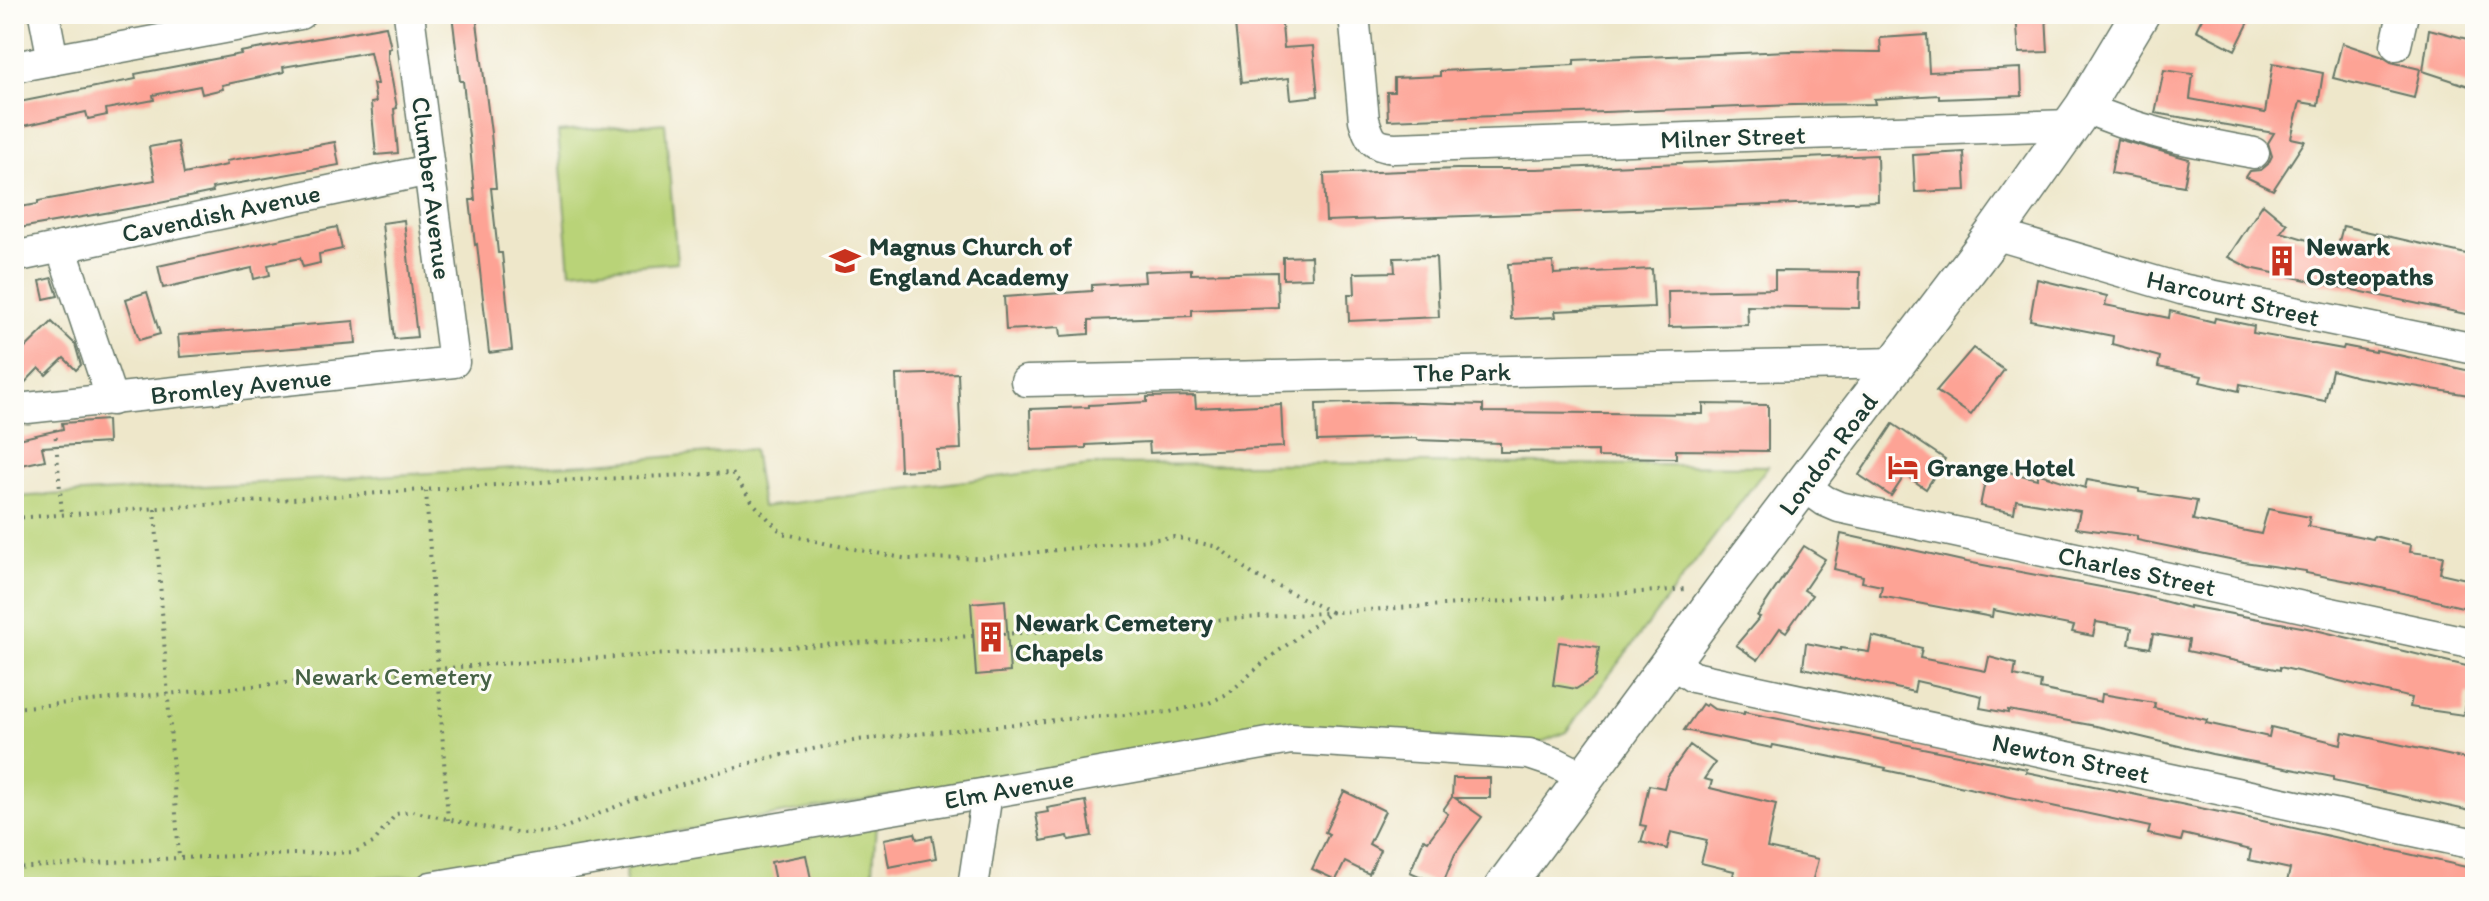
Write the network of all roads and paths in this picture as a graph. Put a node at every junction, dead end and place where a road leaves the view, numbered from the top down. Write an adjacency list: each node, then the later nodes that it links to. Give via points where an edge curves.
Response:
1 (44, 14): 8 (street)
2 (300, 14): 8 (street)
3 (409, 14): 12 (street, Clumber Avenue)
4 (1354, 14): 10 (street, Milner Street, via 1364,120 1379,147)
5 (2140, 14): 10 (main road, London Road)
6 (2403, 14): 7 (street)
7 (2396, 45)
8 (53, 60): 9 (street)
9 (14, 67)
10 (2078, 116): 11 (street); 13 (main road, London Road)
11 (2254, 153)
12 (429, 170): 14 (street, Cavendish Avenue); 17 (street, Clumber Avenue)
13 (1994, 234): 16 (street, Harcourt Street, via 2181,289); 18 (main road, London Road)
14 (61, 247): 15 (street, Cavendish Avenue); 20 (street)
15 (14, 257)
16 (2475, 349)
17 (454, 362): 20 (street, Bromley Avenue)
18 (1898, 363): 19 (street, The Park); 22 (main road, London Road)
19 (1026, 381)
20 (112, 400): 21 (street, Bromley Avenue)
21 (40, 407): 25 (path)
22 (1804, 486): 27 (main road, London Road); 29 (street, Charles Street, via 1839,507)
23 (426, 491): 24 (path); 28 (path, via 732,473 782,533 828,544 908,559 984,558 1174,537 1218,547 1252,574); 31 (path)
24 (154, 508): 25 (path); 32 (path)
25 (62, 514): 26 (path)
26 (14, 518)
27 (1725, 588): 28 (path); 30 (main road, London Road)
28 (1331, 612): 31 (path); 36 (path, via 1209,703 1170,712 858,740 716,773 554,832 524,833)
29 (2475, 644)
30 (1670, 662): 34 (main road, London Road); 37 (street, Newton Street, via 1693,677)
31 (436, 669): 32 (path); 36 (path)
32 (167, 693): 33 (path); 38 (path)
33 (14, 708)
34 (1584, 777): 35 (street, Elm Avenue, via 1529,754 1291,739); 41 (main road, London Road)
35 (987, 793): 40 (street, Elm Avenue); 43 (street)
36 (448, 821): 38 (path, via 412,811 396,814 373,843 355,852)
37 (2475, 844)
38 (179, 858): 39 (path)
39 (14, 868)
40 (488, 882): 42 (street, Elm Avenue)
41 (1516, 883)
42 (431, 887)
43 (973, 887)

